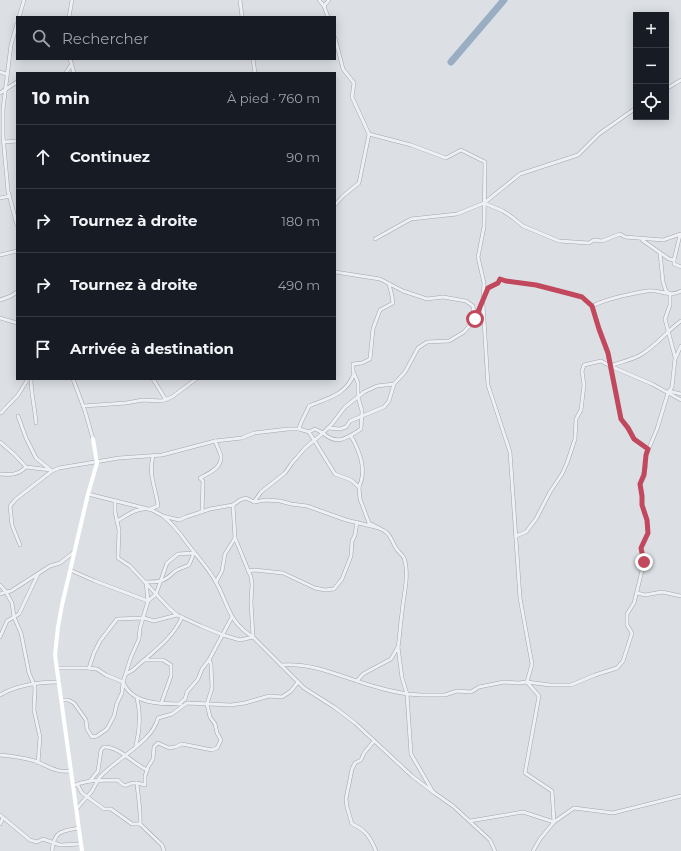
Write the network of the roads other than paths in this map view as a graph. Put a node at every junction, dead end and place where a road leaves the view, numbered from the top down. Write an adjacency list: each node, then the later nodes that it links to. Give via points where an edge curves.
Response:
1 (24, 0): 7 (street)
2 (72, 0): 8 (street)
3 (240, 0): 9 (street)
4 (319, 0): 6 (street)
5 (329, 0): 6 (street)
6 (324, 6): 10 (street)
7 (19, 16)
8 (69, 16)
9 (242, 16)
10 (328, 16)
11 (16, 28): 20 (street)
12 (336, 42): 27 (street, via 343,69 354,83 352,97)
13 (70, 60): 15 (street)
14 (253, 60): 19 (street)
15 (72, 64): 17 (street); 18 (street)
16 (0, 72): 20 (street)
17 (67, 72)
18 (74, 72)
19 (255, 72)
20 (6, 74): 24 (street)
21 (681, 80): 23 (street)
22 (16, 83): 24 (street)
23 (669, 87)
24 (4, 91): 25 (street); 29 (street)
25 (0, 93)
26 (633, 110): 33 (street, via 599,134 578,155 520,174)
27 (369, 134): 33 (street, via 446,158 462,150 485,162); 35 (street, via 359,183)
28 (16, 141): 29 (street)
29 (4, 142): 30 (street)
30 (10, 196): 31 (street); 34 (street)
31 (0, 198)
32 (16, 202): 34 (street)
33 (484, 203): 38 (street, via 457,214 411,219); 39 (street, via 508,214 523,226 559,241 589,243 620,234); 51 (street, via 484,227 478,257 484,283)
34 (12, 204): 36 (street)
35 (336, 204)
36 (16, 221)
37 (680, 235): 39 (street, via 663,240); 43 (street)
38 (375, 239)
39 (641, 239): 41 (street)
40 (16, 251): 42 (street)
41 (660, 253): 43 (street); 49 (street, via 663,282)
42 (0, 255)
43 (674, 260): 44 (street, via 674,264)
44 (681, 267)
45 (336, 272): 46 (street, via 380,279)
46 (389, 284): 54 (street, via 427,298 443,297 466,302 474,306); 61 (street, via 392,303 380,310 373,329 370,358 362,363 353,364)
47 (681, 291): 49 (street)
48 (16, 293): 50 (street)
49 (670, 294): 52 (street, via 649,291 603,301); 57 (street, via 670,305 664,318)
50 (0, 300)
51 (483, 301): 52 (street, via 488,288 500,279 582,297); 54 (street); 104 (street, via 488,385 510,452)
52 (592, 306): 60 (street)
53 (0, 318): 56 (street)
54 (475, 319): 67 (street, via 464,332 449,341 427,342 418,348 405,372)
55 (681, 321): 57 (street)
56 (16, 323)
57 (668, 332): 59 (street); 60 (street, via 641,355)
58 (681, 346): 59 (street)
59 (675, 359): 68 (street, via 672,387)
60 (610, 366): 68 (street); 87 (street, via 621,419 634,439); 104 (street, via 601,361 584,365 581,410 576,419 575,438 567,463 536,519 526,532)
61 (354, 374): 70 (street, via 358,383); 79 (street, via 343,391 308,406)
62 (29, 380): 74 (street)
63 (30, 380): 77 (street)
64 (73, 380): 73 (street)
65 (154, 380): 71 (street)
66 (195, 380): 71 (street)
67 (394, 384): 70 (street, via 377,386); 75 (street, via 389,401 384,407)
68 (669, 392): 69 (street); 72 (street); 87 (street)
69 (681, 394)
70 (358, 397): 75 (street); 78 (street, via 345,407)
71 (166, 400): 73 (street)
72 (681, 400)
73 (83, 406): 83 (street)
74 (1, 413)
75 (362, 415): 78 (street, via 350,421 346,427); 82 (street, via 361,428)
76 (18, 416): 91 (street, via 36,458)
77 (36, 423)
78 (328, 428): 81 (street)
79 (299, 429): 80 (street); 85 (street, via 254,433 242,438)
80 (309, 432): 81 (street, via 315,429); 84 (street)
81 (323, 433): 82 (street, via 328,438 337,440); 84 (street)
82 (351, 436): 93 (street, via 359,453 363,471)
83 (93, 439): 89 (main road)
84 (314, 440): 93 (street, via 335,474 351,480); 96 (street, via 285,473 261,492)
85 (215, 441): 88 (street); 99 (street, via 221,460 216,468 200,478 203,481)
86 (0, 442): 90 (street)
87 (648, 449): 117 (street, via 640,484 648,533 641,548 644,562)
88 (153, 456): 89 (street, via 119,458); 98 (street, via 151,477 158,506)
89 (97, 463): 91 (street); 94 (main road)
90 (26, 467): 91 (street); 92 (street, via 20,473)
91 (52, 471): 106 (street, via 10,506 12,525)
92 (0, 474)
93 (359, 487): 103 (street, via 360,499 369,523)
94 (88, 494): 95 (street); 107 (main road)
95 (115, 501): 98 (street); 101 (street)
96 (254, 502): 97 (street, via 246,498); 102 (street, via 266,500 307,506)
97 (233, 505): 99 (street); 105 (street)
98 (152, 510): 100 (street); 101 (street, via 139,509)
99 (202, 512): 100 (street, via 179,520)
100 (163, 516): 108 (street)
101 (117, 521): 112 (street, via 118,558)
102 (357, 522): 103 (street); 110 (street, via 351,556 342,579 334,589 315,588 283,573)
103 (379, 528): 130 (street, via 388,532 403,556 405,566 405,599)
104 (516, 536): 141 (street, via 520,598 532,664)
105 (235, 538): 110 (street); 114 (street, via 225,554 222,571)
106 (20, 545)
107 (74, 552): 109 (main road); 111 (street)
108 (194, 552): 113 (street, via 189,565); 113 (street, via 178,554 167,563); 114 (street)
109 (70, 570): 121 (street); 134 (main road, via 58,627 55,655)
110 (248, 571): 129 (street, via 252,584)
111 (38, 574): 116 (street, via 18,588); 123 (street, via 19,614)
112 (146, 582): 113 (street); 119 (street); 121 (street)
113 (160, 582): 119 (street)
114 (216, 582): 125 (street)
115 (0, 586): 116 (street)
116 (6, 592): 118 (street); 123 (street, via 12,603)
117 (637, 592): 120 (street, via 645,595 662,592); 141 (street, via 627,614 627,625 632,633 623,661 618,668 571,685)
118 (0, 594)
119 (156, 594): 121 (street); 122 (street)
120 (681, 596)
121 (148, 601): 126 (street)
122 (177, 615): 124 (street); 126 (street, via 154,621)
123 (14, 616): 128 (street, via 7,621); 142 (street)
124 (182, 617): 127 (street); 131 (street, via 170,637)
125 (232, 617): 127 (street); 129 (street, via 242,630)
126 (144, 618): 135 (street, via 117,619 100,641); 136 (street)
127 (222, 634): 129 (street, via 240,640); 132 (street)
128 (0, 637)
129 (253, 637): 133 (street)
130 (398, 647): 137 (street, via 391,660 363,674); 143 (street)
131 (144, 660): 136 (street); 148 (street, via 163,660 171,665 171,676)
132 (209, 660): 149 (street); 150 (street, via 212,688)
133 (281, 665): 137 (street, via 292,664 320,669); 140 (street)
134 (57, 668): 135 (street); 138 (main road)
135 (89, 668): 139 (street, via 98,669)
136 (126, 674): 139 (street)
137 (357, 681): 143 (street)
138 (59, 682): 142 (street); 146 (main road)
139 (123, 682): 145 (street); 146 (street, via 114,716 107,729 97,736 92,737 87,729 86,720 74,702)
140 (298, 682): 150 (street, via 282,697 269,696 244,703); 151 (street, via 355,723)
141 (527, 682): 143 (street, via 491,684 471,692 457,691 446,695); 169 (street, via 539,696 525,773 552,791)
142 (34, 684): 144 (street); 155 (street, via 34,710 40,737)
143 (407, 694): 162 (street, via 411,754)
144 (0, 695)
145 (137, 698): 148 (street); 152 (street, via 140,720)
146 (61, 700): 156 (main road)
147 (187, 703): 149 (street); 150 (street); 152 (street, via 172,714 158,718 156,726)
148 (161, 704): 149 (street)
149 (180, 704)
150 (207, 704): 157 (street, via 210,718 221,740 217,748 212,750 182,744 169,748 158,743 154,746 153,760)
151 (374, 742): 162 (street); 178 (street, via 352,770 346,807 352,824 363,829)
152 (136, 747): 154 (street)
153 (0, 755): 155 (street)
154 (125, 755): 157 (street); 158 (street); 159 (street, via 108,746 104,747 101,750 98,771)
155 (38, 763): 156 (street, via 53,770)
156 (71, 770): 161 (main road)
157 (147, 770): 160 (street, via 145,785)
158 (98, 780): 159 (street); 160 (street, via 118,780 126,786); 163 (street)
159 (90, 781): 161 (street)
160 (137, 783): 171 (street, via 141,808)
161 (75, 785): 163 (street); 165 (main road)
162 (433, 792): 168 (street)
163 (87, 796): 165 (street); 171 (street, via 104,809 111,809 132,824)
164 (681, 796): 169 (street, via 613,813 574,808)
165 (76, 810): 172 (main road)
166 (0, 815): 167 (street)
167 (3, 818): 170 (street); 173 (street, via 30,840 38,842 43,839)
168 (470, 821): 169 (street, via 523,812); 179 (street, via 490,840)
169 (554, 822): 180 (street)
170 (0, 824)
171 (140, 824): 177 (street, via 162,845)
172 (79, 828): 173 (street, via 61,831); 174 (main road)
173 (54, 843): 174 (street); 175 (street)
174 (81, 844): 176 (main road)
175 (52, 851)
176 (82, 851)
177 (164, 851)
178 (376, 851)
179 (495, 851)
180 (533, 851)

